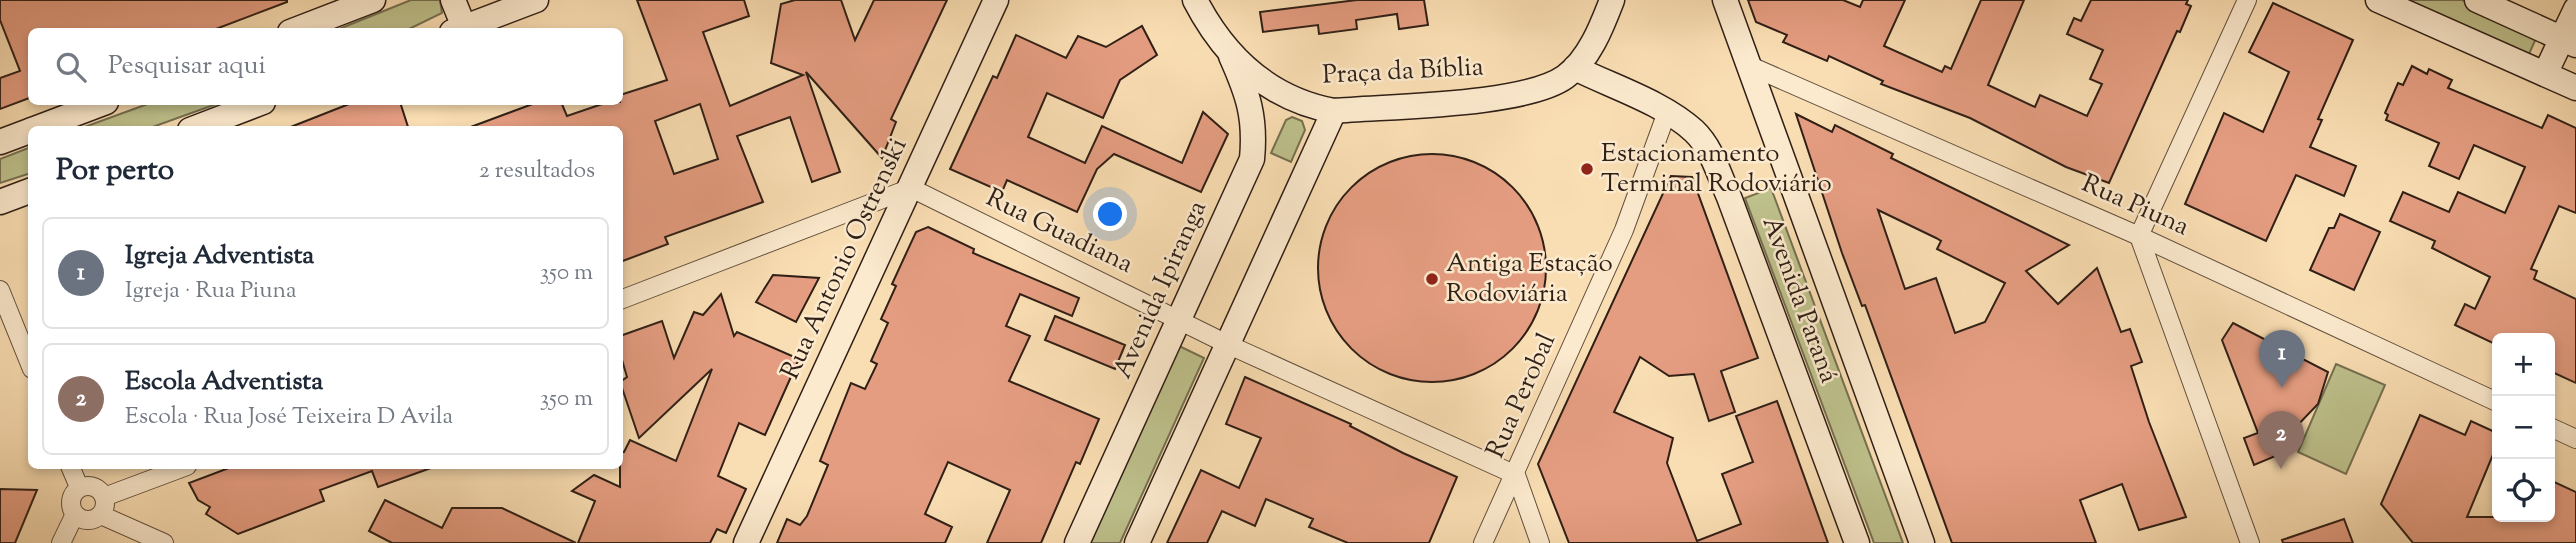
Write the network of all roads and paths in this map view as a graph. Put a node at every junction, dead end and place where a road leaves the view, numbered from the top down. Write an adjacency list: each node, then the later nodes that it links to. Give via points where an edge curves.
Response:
1 (373, 0): 12 (street)
2 (453, 0): 13 (street)
3 (536, 0): 14 (street)
4 (996, 0): 29 (street, Rua Antonio Ostrenski)
5 (1195, 0): 16 (street, Praça da Bíblia)
6 (1612, 0): 18 (street, Praça da Bíblia)
7 (1725, 0): 17 (street, Avenida Paraná)
8 (2247, 0): 32 (street)
9 (2378, 0): 19 (street)
10 (2477, 0): 15 (street)
11 (2576, 9): 15 (street)
12 (300, 28)
13 (458, 28)
14 (461, 28)
15 (2569, 41): 19 (street)
16 (1230, 55): 23 (street, Praça da Bíblia, via 1262,83 1305,106); 35 (street, Avenida Ipiranga, via 1248,96 1255,128 1252,159)
17 (1748, 65): 32 (street, Rua Piuna); 55 (street, Avenida Paraná)
18 (1575, 68): 23 (street, Praça da Bíblia, via 1564,78 1513,96); 24 (street, Avenida Paraná)
19 (2545, 74): 20 (street)
20 (2576, 88)
21 (98, 105): 25 (street)
22 (255, 105): 26 (street)
23 (1335, 111): 36 (street)
24 (1667, 112): 43 (street, Rua Perobal, via 1624,230); 54 (street, Avenida Paraná, via 1694,131 1729,197)
25 (43, 126)
26 (200, 126)
27 (28, 132): 28 (street)
28 (0, 142)
29 (911, 188): 34 (street); 35 (street, Rua Guadiana); 49 (street, Rua Antonio Ostrenski)
30 (28, 192): 31 (street)
31 (0, 202)
32 (2138, 236): 38 (street, Rua Piuna); 56 (street)
33 (0, 290): 37 (street)
34 (623, 299)
35 (1180, 322): 36 (street, Rua Guadiana); 50 (street, Avenida Ipiranga)
36 (1229, 345): 43 (street, Rua Guadiana); 51 (street)
37 (28, 359)
38 (2492, 400)
39 (2555, 429): 40 (street)
40 (2576, 439)
41 (71, 469): 44 (street)
42 (181, 469): 45 (street)
43 (1516, 475): 52 (street, Rua Perobal); 53 (street)
44 (79, 487): 45 (street, via 94,486); 46 (street, via 70,500)
45 (102, 506): 46 (street, via 90,520); 48 (street)
46 (75, 514): 47 (street)
47 (61, 543)
48 (164, 543)
49 (746, 543)
50 (1077, 543)
51 (1137, 543)
52 (1483, 543)
53 (1540, 543)
54 (1857, 543)
55 (1922, 543)
56 (2250, 543)

